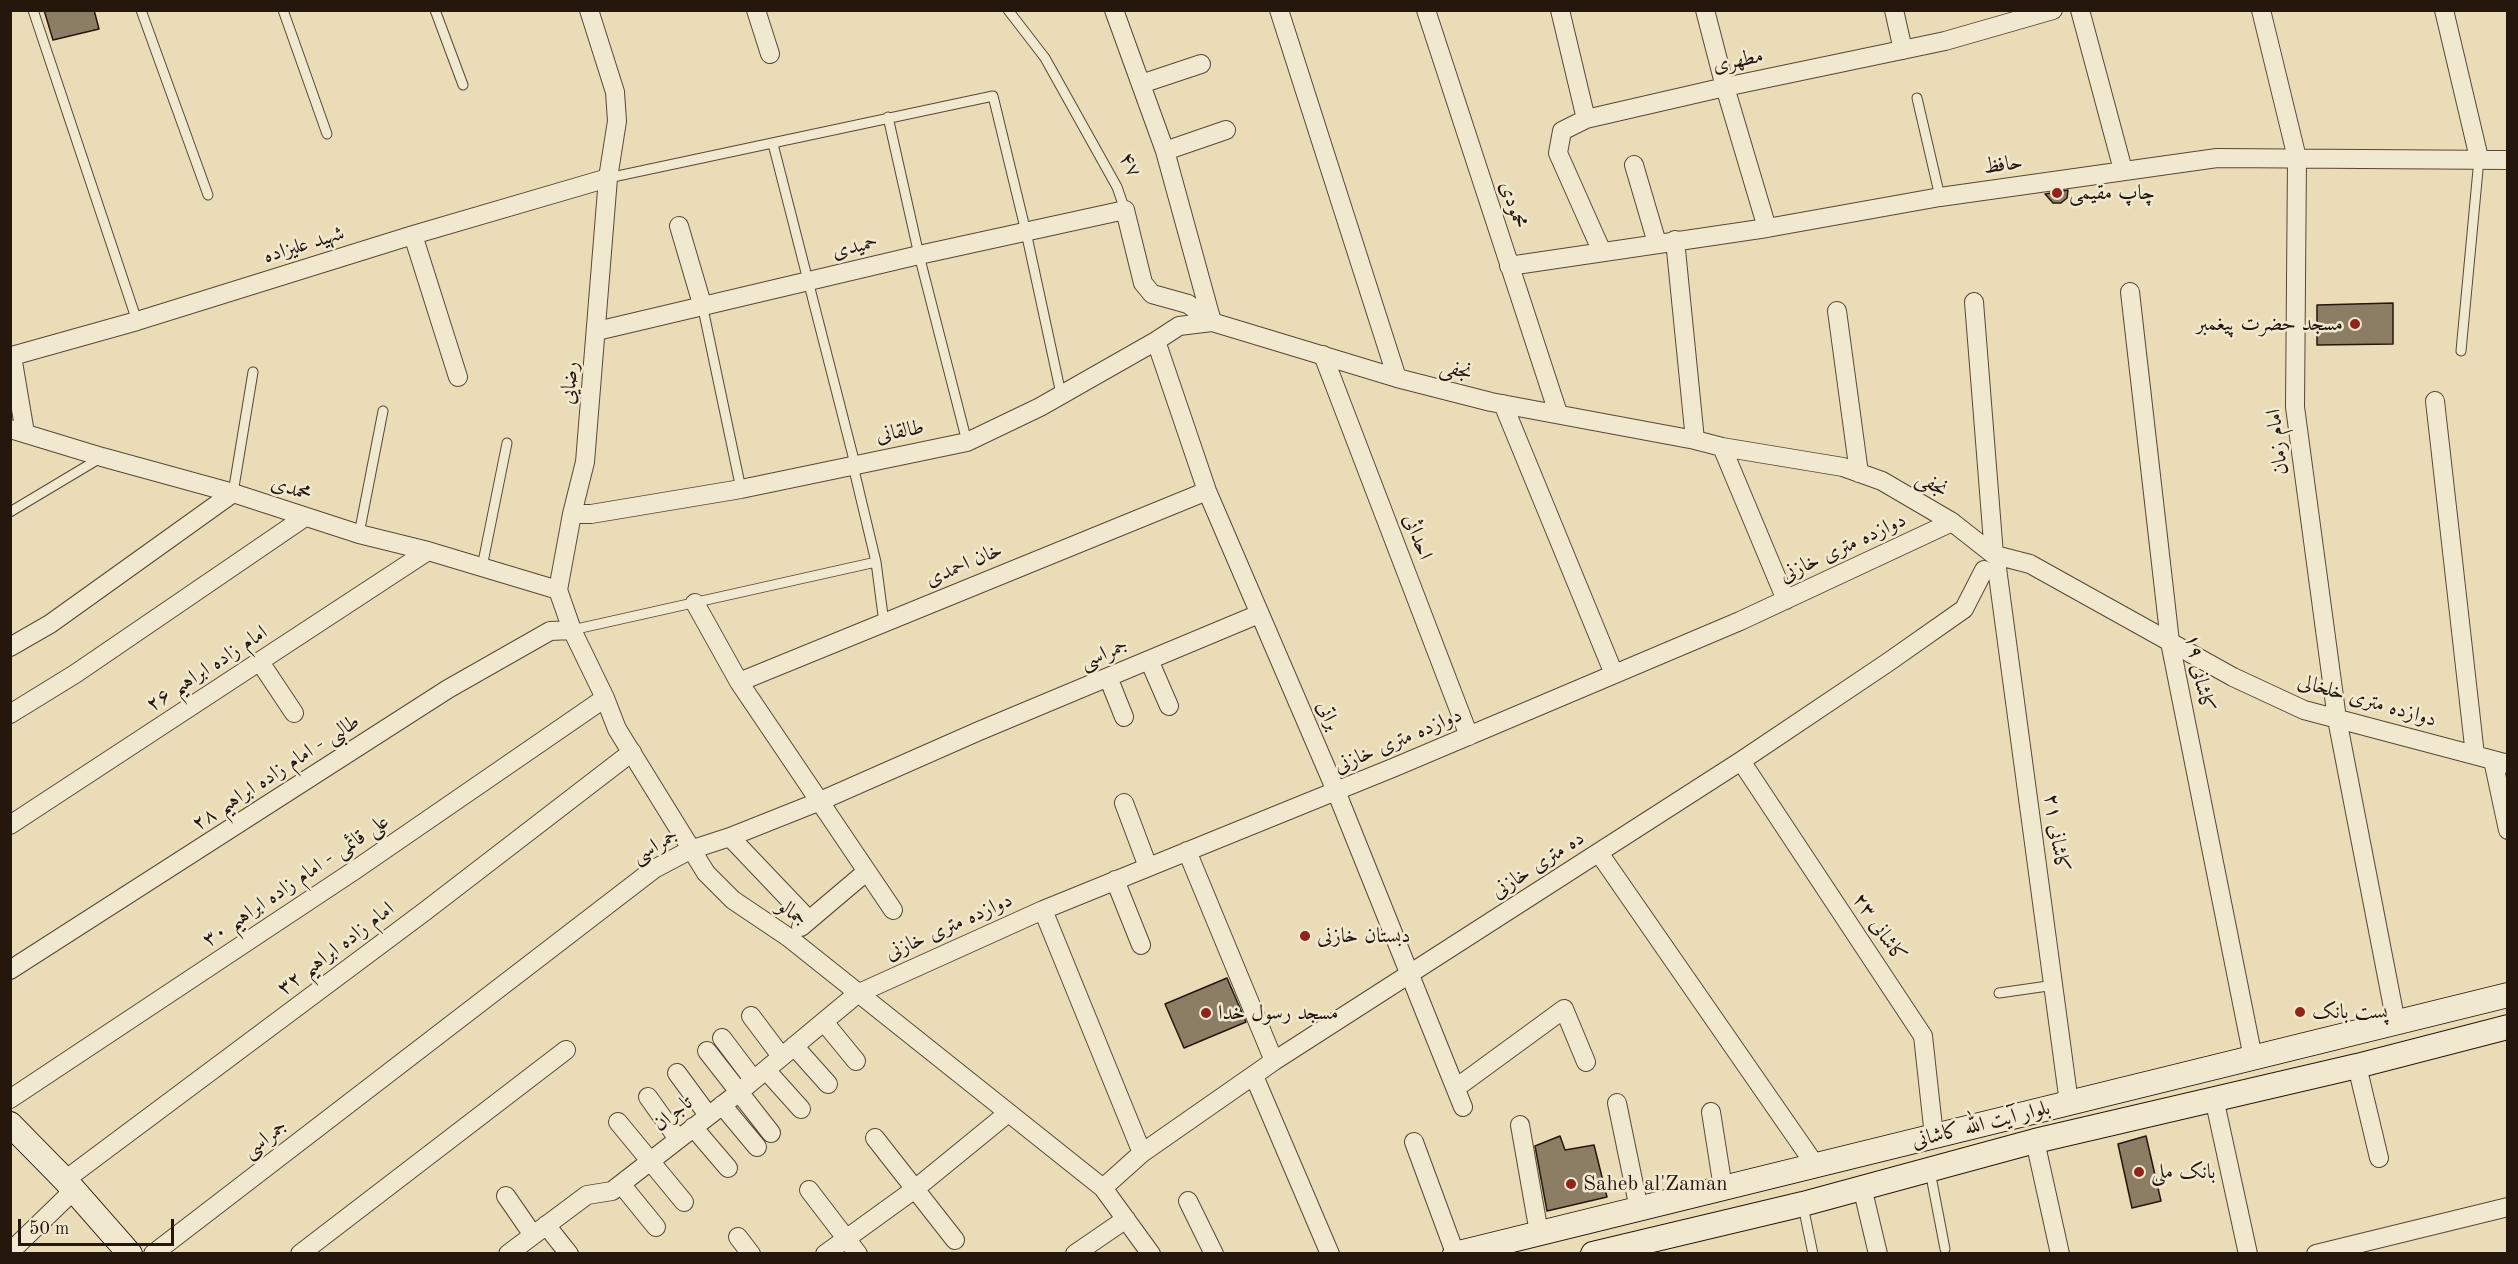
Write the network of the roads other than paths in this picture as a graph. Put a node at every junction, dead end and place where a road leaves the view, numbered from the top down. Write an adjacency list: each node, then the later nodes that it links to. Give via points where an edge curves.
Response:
1 (33, 10): 53 (lane)
2 (141, 10): 37 (lane)
3 (283, 10): 28 (lane)
4 (435, 10): 22 (lane)
5 (589, 10): 36 (street, رضایی, via 615,92 617,121)
6 (756, 10): 19 (street)
7 (1008, 10): 39 (lane, ۴۷, via 1045,58 1117,187)
8 (1279, 10): 62 (street)
9 (1426, 10): 47 (street, محمودی)
10 (1560, 10): 26 (street)
11 (1705, 10): 23 (street)
12 (1894, 10): 18 (street)
13 (2053, 10): 18 (street, مطهری)
14 (2080, 10): 35 (street)
15 (2261, 10): 31 (street, امام زمان)
16 (2444, 10): 32 (street)
17 (1118, 12): 21 (street)
18 (1903, 50): 23 (street, مطهری)
19 (770, 54)
20 (1201, 64): 21 (street)
21 (1141, 84): 30 (street)
22 (463, 85)
23 (1725, 87): 26 (street, مطهری); 41 (street)
24 (1917, 98): 38 (lane)
25 (888, 117): 29 (lane); 42 (lane, via 993,96); 46 (lane)
26 (1586, 119): 45 (street, مطهری, via 1562,131 1558,153)
27 (1226, 130): 30 (street)
28 (327, 134)
29 (773, 144): 36 (lane); 48 (lane)
30 (1165, 151): 54 (street)
31 (2297, 158): 32 (street, حافظ); 35 (street, حافظ, via 2217,158); 106 (street, امام زمان, via 2295,407)
32 (2479, 158): 33 (street, حافظ); 57 (lane)
33 (2508, 160)
34 (1634, 165): 44 (street)
35 (2123, 170): 38 (street, حافظ)
36 (608, 178): 43 (street, شهید علیزاده); 55 (street, رضایی)
37 (208, 195)
38 (1940, 197): 41 (street, حافظ)
39 (1125, 210): 42 (street, حمیدی); 54 (street, ۴۷, via 1143,283 1152,294 1188,304)
40 (679, 226): 51 (street)
41 (1767, 228): 44 (street, حافظ)
42 (1026, 232): 46 (street, حمیدی); 63 (lane)
43 (413, 235): 53 (street, شهید علیزاده); 61 (street)
44 (1666, 242): 45 (street, حافظ); 69 (street)
45 (1602, 252): 47 (street, حافظ)
46 (919, 255): 48 (street, حمیدی); 70 (lane)
47 (1509, 266): 67 (street, محمودی)
48 (807, 282): 51 (street, حمیدی); 74 (lane)
49 (2130, 292): 94 (street, کاشانی ۱۹)
50 (1974, 302): 85 (street, کاشانی ۲۱)
51 (702, 304): 55 (street, حمیدی); 76 (lane)
52 (1838, 311): 75 (street)
53 (137, 321): 58 (street, شهید علیزاده)
54 (1212, 322): 56 (street, طالقانی, via 1179,326); 59 (street, نجفی)
55 (597, 331): 80 (street, رضایی, via 585,462)
56 (1156, 341): 63 (street, طالقانی); 77 (street, براتی)
57 (2461, 351)
58 (11, 355): 68 (street)
59 (1323, 355): 62 (street, نجفی); 107 (street, احداثی)
60 (253, 372): 78 (lane)
61 (458, 377)
62 (1397, 378): 65 (street, نجفی)
63 (1061, 394): 70 (street, طالقانی)
64 (2435, 401): 109 (street)
65 (1503, 404): 67 (street, نجفی); 98 (street)
66 (383, 411): 83 (lane)
67 (1558, 413): 69 (street, نجفی)
68 (18, 431): 73 (street, محمدی)
69 (1695, 440): 72 (street, نجفی)
70 (968, 442): 74 (street, طالقانی)
71 (507, 443): 87 (lane)
72 (1722, 447): 75 (street, نجفی); 89 (street)
73 (102, 457): 78 (street, محمدی); 79 (lane)
74 (855, 464): 76 (street, طالقانی); 86 (lane)
75 (1859, 473): 82 (street, نجفی, via 1882,481)
76 (741, 489): 80 (street, طالقانی)
77 (1207, 491): 91 (street, براتی); 92 (street, خان احمدی)
78 (233, 493): 81 (street, محمدی); 95 (street, via 50,624)
79 (10, 512)
80 (572, 514): 88 (street, رضایی)
81 (305, 517): 83 (street, محمدی); 104 (street)
82 (1952, 522): 85 (street, نجفی); 89 (street, دوازده متری خازنی)
83 (359, 534): 84 (street, محمدی)
84 (428, 551): 87 (street, محمدی); 97 (street, امام زاده ابراهیم ۲۶)
85 (1993, 561): 94 (street, دوازده متری خلخالی, via 2031,564); 110 (street, ده متری خازنی, via 1964,609); 131 (street, کاشانی ۲۱)
86 (876, 562): 90 (lane); 92 (lane)
87 (482, 567): 88 (street, محمدی)
88 (558, 590): 93 (street, جمالو)
89 (1786, 600): 98 (street, دوازده متری خازنی)
90 (695, 603): 93 (lane); 100 (street)
91 (1259, 614): 96 (street, جمراسی); 112 (street, براتی)
92 (884, 623): 100 (street, خان احمدی)
93 (572, 630): 101 (street, جمالو); 129 (street, طالبی - امام زاده ابراهیم ۲۸, via 550,632 448,689)
94 (2170, 642): 106 (street, دوازده متری خلخالی, via 2304,710); 143 (street, کاشانی ۱۹)
95 (10, 647)
96 (1149, 660): 99 (street, جمراسی); 102 (street)
97 (260, 662): 103 (street); 115 (street, امام زاده ابراهیم ۲۶)
98 (1614, 674): 107 (street, دوازده متری خازنی)
99 (1108, 677): 105 (street); 113 (street, جمراسی)
100 (739, 682): 113 (street)
101 (605, 698): 108 (street, جمالو, via 617,729); 156 (street, علی قائمی - امام زاده ابراهیم ۳۰)
102 (1168, 706)
103 (294, 713)
104 (10, 714)
105 (1124, 717)
106 (2337, 718): 109 (street, دوازده متری خلخالی); 137 (street, امام زمان)
107 (1469, 736): 112 (street, دوازده متری خازنی)
108 (632, 752): 118 (street, جمالو); 182 (street, امام زاده ابراهیم ۳۲)
109 (2475, 755): 111 (street, دوازده متری خلخالی)
110 (1741, 762): 120 (street, ده متری خازنی); 169 (street, کاشانی ۲۳, via 1923,1036)
111 (2500, 762): 116 (street)
112 (1336, 791): 119 (street, دوازده متری خازنی); 130 (street, براتی)
113 (818, 802): 117 (street, جمراسی); 122 (street)
114 (1124, 803): 121 (street)
115 (10, 825)
116 (2508, 830)
117 (730, 837): 118 (street, جمراسی); 126 (street)
118 (690, 850): 127 (street, جمالو, via 733,900); 206 (street, جمراسی, via 654,869)
119 (1187, 851): 121 (street, دوازده متری خازنی); 145 (street)
120 (1599, 853): 130 (street, ده متری خازنی); 178 (street)
121 (1148, 867): 123 (street, دوازده متری خازنی)
122 (866, 872): 124 (street); 126 (street)
123 (1115, 880): 125 (street, دوازده متری خازنی); 128 (street)
124 (893, 910)
125 (1043, 910): 132 (street, دوازده متری خازنی); 175 (street)
126 (809, 920): 127 (street)
127 (788, 937): 132 (street, جمالو)
128 (1141, 945)
129 (10, 970)
130 (1411, 974): 145 (street, ده متری خازنی); 152 (street, براتی)
131 (2055, 985): 133 (lane); 158 (street, کاشانی ۲۱)
132 (857, 993): 136 (street, تاجران); 163 (street, جمالو)
133 (1999, 993)
134 (2508, 995): 137 (main road, بلوار آیت الله کاشانی)
135 (751, 1016): 142 (street)
136 (824, 1022): 142 (street, تاجران); 144 (street)
137 (2396, 1023): 143 (main road, بلوار آیت الله کاشانی)
138 (2506, 1032): 147 (main road, بلوار آیت الله کاشانی)
139 (722, 1038): 149 (street)
140 (566, 1050): 207 (street)
141 (706, 1051): 153 (street)
142 (788, 1051): 149 (street, تاجران); 151 (street)
143 (2253, 1058): 158 (main road, بلوار آیت الله کاشانی)
144 (856, 1061)
145 (1274, 1062): 150 (street, ده متری خازنی)
146 (1586, 1062): 152 (street, via 1564,1009)
147 (2357, 1066): 155 (main road, بلوار آیت الله کاشانی); 176 (street)
148 (677, 1073): 161 (street)
149 (759, 1074): 153 (street, تاجران); 160 (street)
150 (1254, 1076): 175 (street, ده متری خازنی); 216 (street)
151 (828, 1084)
152 (1456, 1088): 159 (street, براتی)
153 (738, 1093): 161 (street, تاجران); 168 (street)
154 (648, 1098): 171 (street)
155 (2214, 1098): 172 (main road, بلوار آیت الله کاشانی); 221 (street)
156 (10, 1099)
157 (1617, 1103): 193 (street)
158 (2069, 1103): 169 (main road, بلوار آیت الله کاشانی)
159 (1463, 1107)
160 (801, 1109)
161 (715, 1110): 167 (street, تاجران); 174 (street)
162 (1711, 1112): 185 (street)
163 (1008, 1113): 184 (street, جمالو); 186 (street)
164 (618, 1122): 177 (street)
165 (10, 1124): 182 (main road)
166 (1520, 1125): 197 (street)
167 (693, 1127): 171 (street, تاجران); 179 (street)
168 (771, 1133)
169 (1934, 1136): 178 (main road, بلوار آیت الله کاشانی)
170 (875, 1138): 186 (street)
171 (678, 1139): 177 (street, تاجران)
172 (2035, 1141): 180 (main road, بلوار آیت الله کاشانی); 220 (street)
173 (1414, 1142): 204 (street)
174 (757, 1147)
175 (1142, 1153): 184 (street, ده متری خازنی)
176 (2379, 1158)
177 (649, 1162): 181 (street, تاجران); 190 (street)
178 (1816, 1166): 185 (main road, بلوار آیت الله کاشانی)
179 (728, 1168)
180 (1929, 1169): 183 (main road, بلوار آیت الله کاشانی); 202 (lane)
181 (621, 1184): 195 (street); 196 (street, تاجران, via 612,1191 587,1195)
182 (69, 1185): 203 (street, امام زاده ابراهیم ۳۲); 205 (main road)
183 (1862, 1186): 191 (main road, بلوار آیت الله کاشانی); 219 (street)
184 (1103, 1188): 194 (street, جمالو)
185 (1723, 1188): 193 (main road, بلوار آیت الله کاشانی)
186 (915, 1189): 199 (street); 200 (street)
187 (809, 1190): 199 (street)
188 (506, 1196): 196 (street)
189 (1188, 1201): 215 (street)
190 (684, 1202)
191 (1803, 1204): 201 (main road, بلوار آیت الله کاشانی); 218 (lane)
192 (2508, 1207): 222 (street)
193 (1639, 1209): 197 (main road, بلوار آیت الله کاشانی)
194 (1126, 1219): 213 (street); 214 (street, جمالو)
195 (657, 1227)
196 (540, 1230): 208 (street, تاجران); 209 (street)
197 (1539, 1233): 204 (main road, بلوار آیت الله کاشانی)
198 (738, 1237): 210 (street)
199 (846, 1238): 211 (street); 212 (street)
200 (955, 1240)
201 (1666, 1245): 217 (main road, بلوار آیت الله کاشانی)
202 (1946, 1249)
203 (10, 1252)
204 (1455, 1253)
205 (130, 1254)
206 (153, 1254)
207 (300, 1254)
208 (508, 1254)
209 (569, 1254)
210 (751, 1254)
211 (825, 1254)
212 (858, 1254)
213 (1075, 1254)
214 (1151, 1254)
215 (1214, 1254)
216 (1330, 1254)
217 (1593, 1254)
218 (1813, 1254)
219 (1878, 1254)
220 (2060, 1254)
221 (2248, 1254)
222 (2316, 1254)

